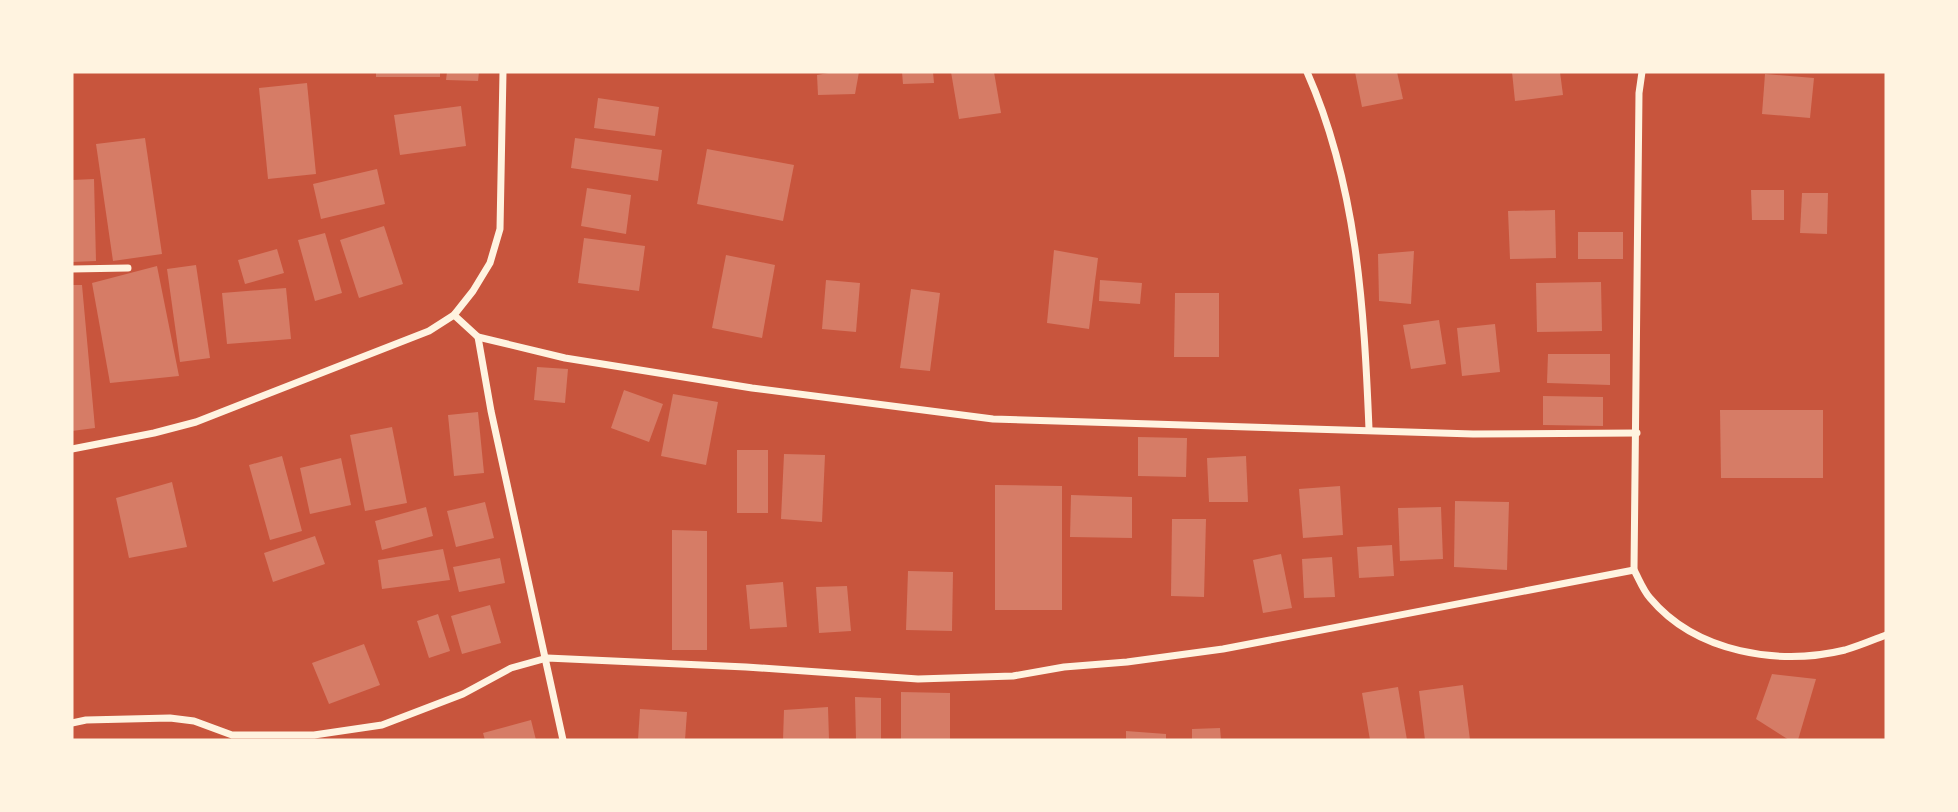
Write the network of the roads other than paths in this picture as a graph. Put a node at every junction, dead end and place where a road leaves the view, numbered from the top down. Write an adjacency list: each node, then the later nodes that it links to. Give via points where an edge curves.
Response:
1 (503, 72): 6 (street, via 500,229 490,263)
2 (1307, 72): 8 (street, via 1342,174 1361,288)
3 (1642, 72): 9 (street)
4 (128, 268): 5 (street)
5 (72, 269)
6 (454, 315): 7 (street); 10 (street, via 429,331 196,422)
7 (478, 337): 8 (street, via 661,374 993,419); 13 (street)
8 (1368, 429): 9 (street)
9 (1637, 433): 11 (street)
10 (72, 449)
11 (1634, 570): 12 (street, via 1650,598 1670,615 1691,632 1723,645 1783,657 1847,649); 13 (street, via 1223,649 1013,676 918,678)
12 (1886, 635)
13 (547, 658): 14 (street, via 511,668 463,694 382,725 314,735 232,735 170,718); 15 (street)
14 (72, 723)
15 (563, 740)

